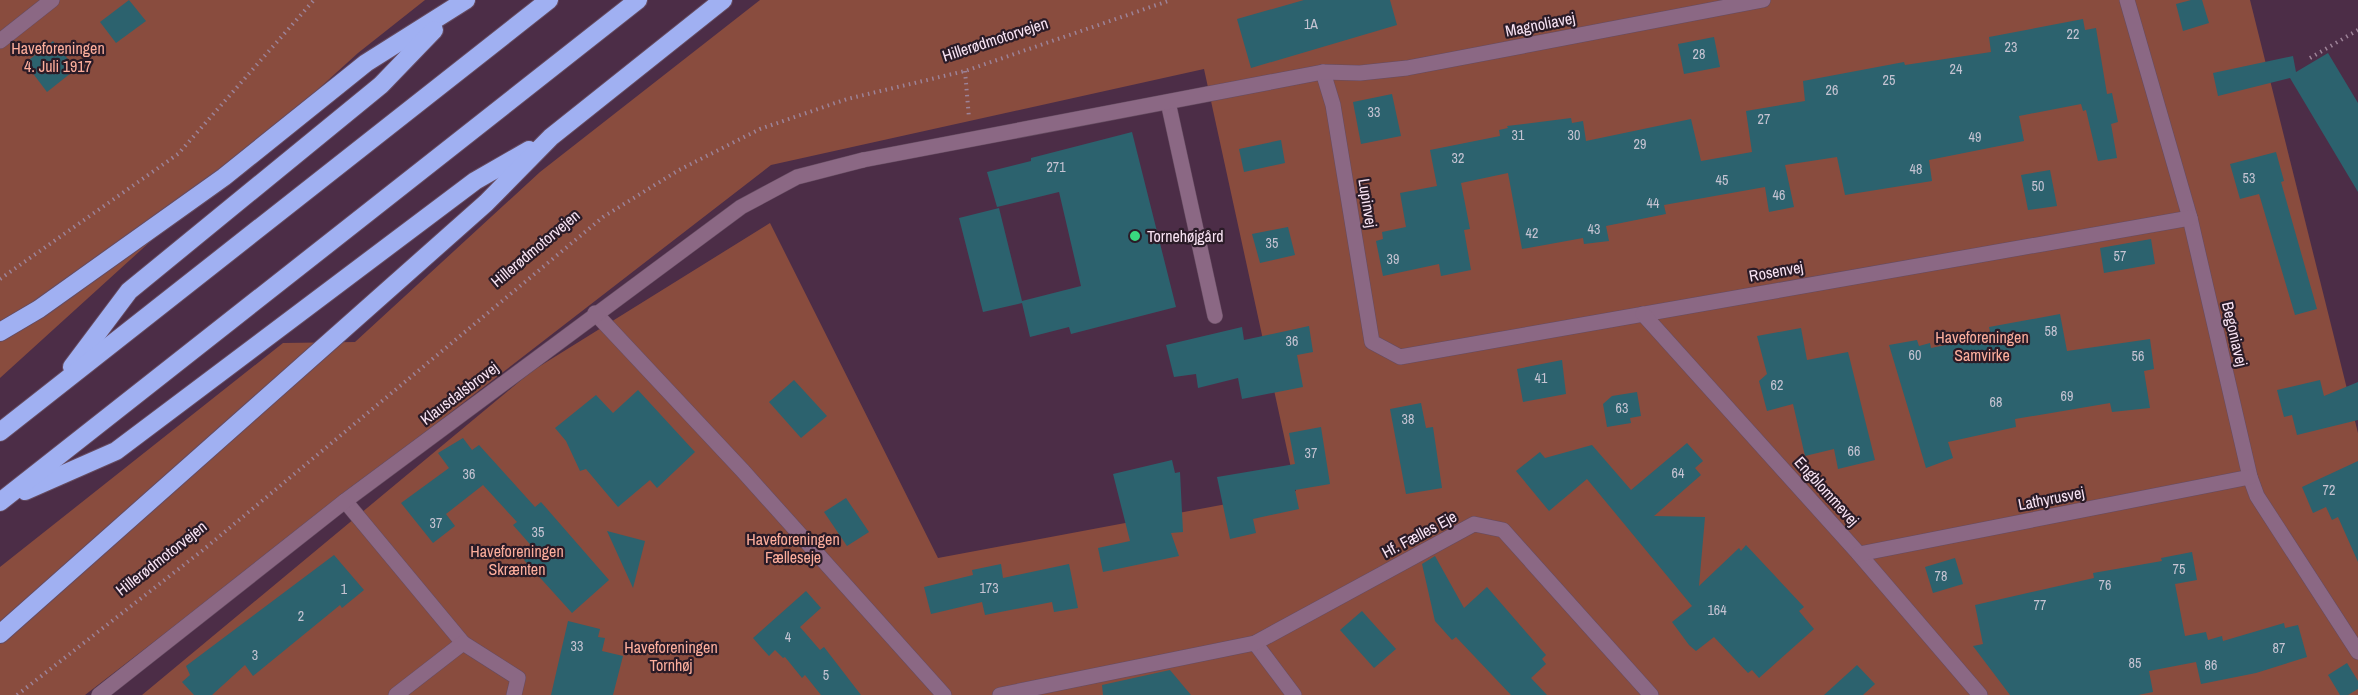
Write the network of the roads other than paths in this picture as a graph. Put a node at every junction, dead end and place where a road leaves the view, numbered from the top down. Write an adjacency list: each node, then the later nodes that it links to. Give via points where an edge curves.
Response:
1 (52, 0): 8 (street)
2 (549, 0): 18 (highway)
3 (638, 0): 21 (highway)
4 (723, 0): 11 (highway)
5 (1763, 0): 9 (street, Magnoliavej, via 1407,68)
6 (2127, 0): 12 (street, Begoniavej)
7 (459, 6): 16 (highway, via 366,63 224,177 39,309); 18 (highway, via 381,86 129,291)
8 (0, 41)
9 (1323, 72): 10 (street, Magnoliavej); 17 (street, Lupinvej, via 1333,105)
10 (1168, 102): 13 (street, Klausdalsbrovej, via 863,160 797,177 741,207); 15 (street)
11 (551, 137): 21 (highway, via 475,182 116,451); 24 (highway, via 486,203)
12 (2190, 218): 14 (street, Rosenvej); 20 (street, Begoniavej)
13 (595, 313): 22 (street, Klausdalsbrovej); 31 (street)
14 (1643, 314): 17 (street, Rosenvej, via 1400,357); 23 (street, Engblommevej)
15 (1215, 316)
16 (0, 332)
17 (1372, 342)
18 (56, 388): 19 (highway)
19 (0, 432)
20 (2250, 477): 23 (street, Lathyrusvej); 27 (street, Begoniavej, via 2256,496)
21 (1, 501)
22 (345, 501): 25 (street); 28 (street, Klausdalsbrovej)
23 (1859, 554): 35 (street, Engblommevej)
24 (0, 634)
25 (463, 643): 29 (street); 30 (street, via 518,678)
26 (1255, 643): 32 (street, Hf. Fælles Eje); 33 (street); 34 (street, Hf. Fælles Eje, via 1474,524 1503,530)
27 (2358, 652)
28 (99, 695)
29 (396, 695)
30 (514, 695)
31 (944, 695)
32 (1000, 695)
33 (1294, 695)
34 (1651, 695)
35 (1980, 695)

